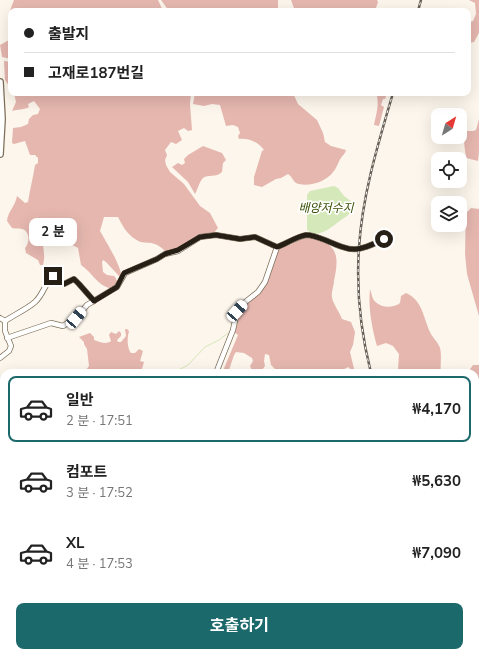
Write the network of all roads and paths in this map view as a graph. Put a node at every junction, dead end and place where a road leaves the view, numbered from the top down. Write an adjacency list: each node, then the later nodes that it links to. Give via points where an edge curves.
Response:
1 (0, 82): 2 (main road)
2 (0, 154)
3 (384, 239): 4 (street, via 366,248 354,250 306,235)
4 (277, 247): 5 (street, via 255,237 200,237 178,250 124,273 117,287); 10 (street, via 265,282 237,311 233,330)
5 (94, 301): 7 (street, via 74,279 64,284 53,276 35,302); 8 (street, via 63,326 51,323)
6 (0, 318): 7 (street)
7 (5, 321): 8 (street)
8 (7, 338): 9 (street, via 11,346)
9 (0, 358)
10 (218, 369)

